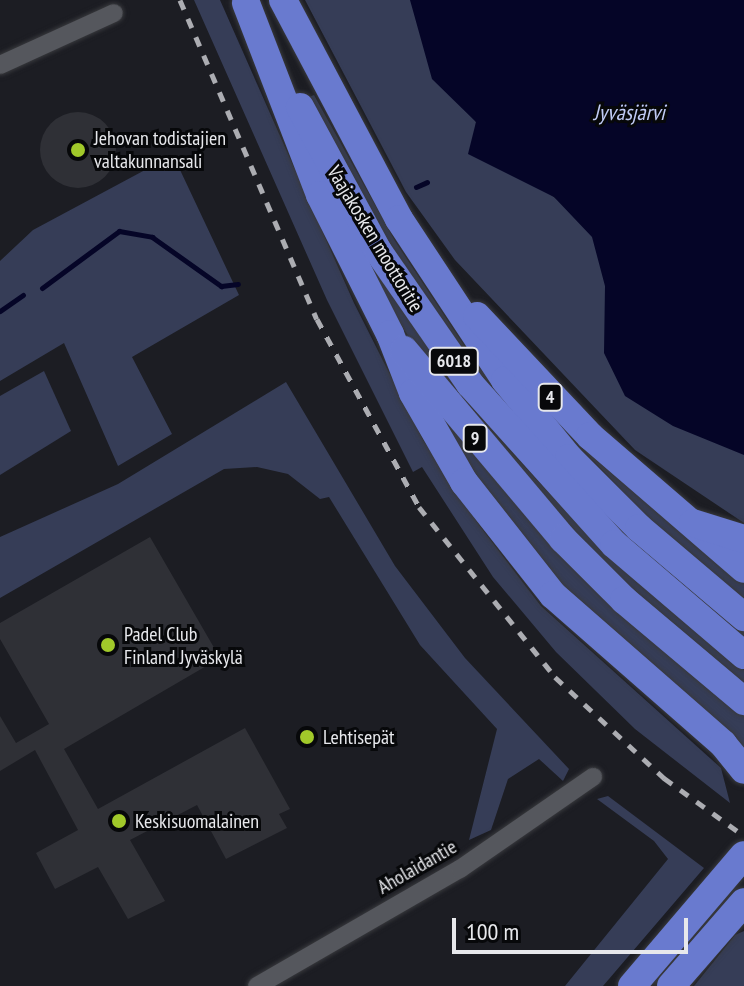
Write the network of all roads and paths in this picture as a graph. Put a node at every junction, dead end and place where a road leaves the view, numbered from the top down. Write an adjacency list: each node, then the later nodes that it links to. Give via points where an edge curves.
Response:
1 (283, 0): 5 (highway, Vaajakosken moottoritie / 4)
2 (246, 2): 6 (highway, via 320,195); 11 (highway, Vaajakosken moottoritie / 6018, via 378,251 470,384 614,544)
3 (114, 13): 4 (street)
4 (0, 65)
5 (423, 261): 7 (highway, 4, via 558,406); 10 (highway, Vaajakosken moottoritie / 6018, via 505,380 569,458)
6 (390, 334): 12 (highway, 9, via 563,539 624,600); 13 (highway, via 437,438 502,533 589,632 723,744)
7 (688, 522): 8 (highway); 9 (highway, 4)
8 (744, 539)
9 (744, 569)
10 (744, 617)
11 (744, 655)
12 (744, 701)
13 (744, 770)
14 (593, 777): 17 (street, Aholaidantie, via 460,869)
15 (743, 853): 18 (highway)
16 (744, 902): 19 (highway)
17 (257, 986)
18 (632, 986)
19 (671, 986)

